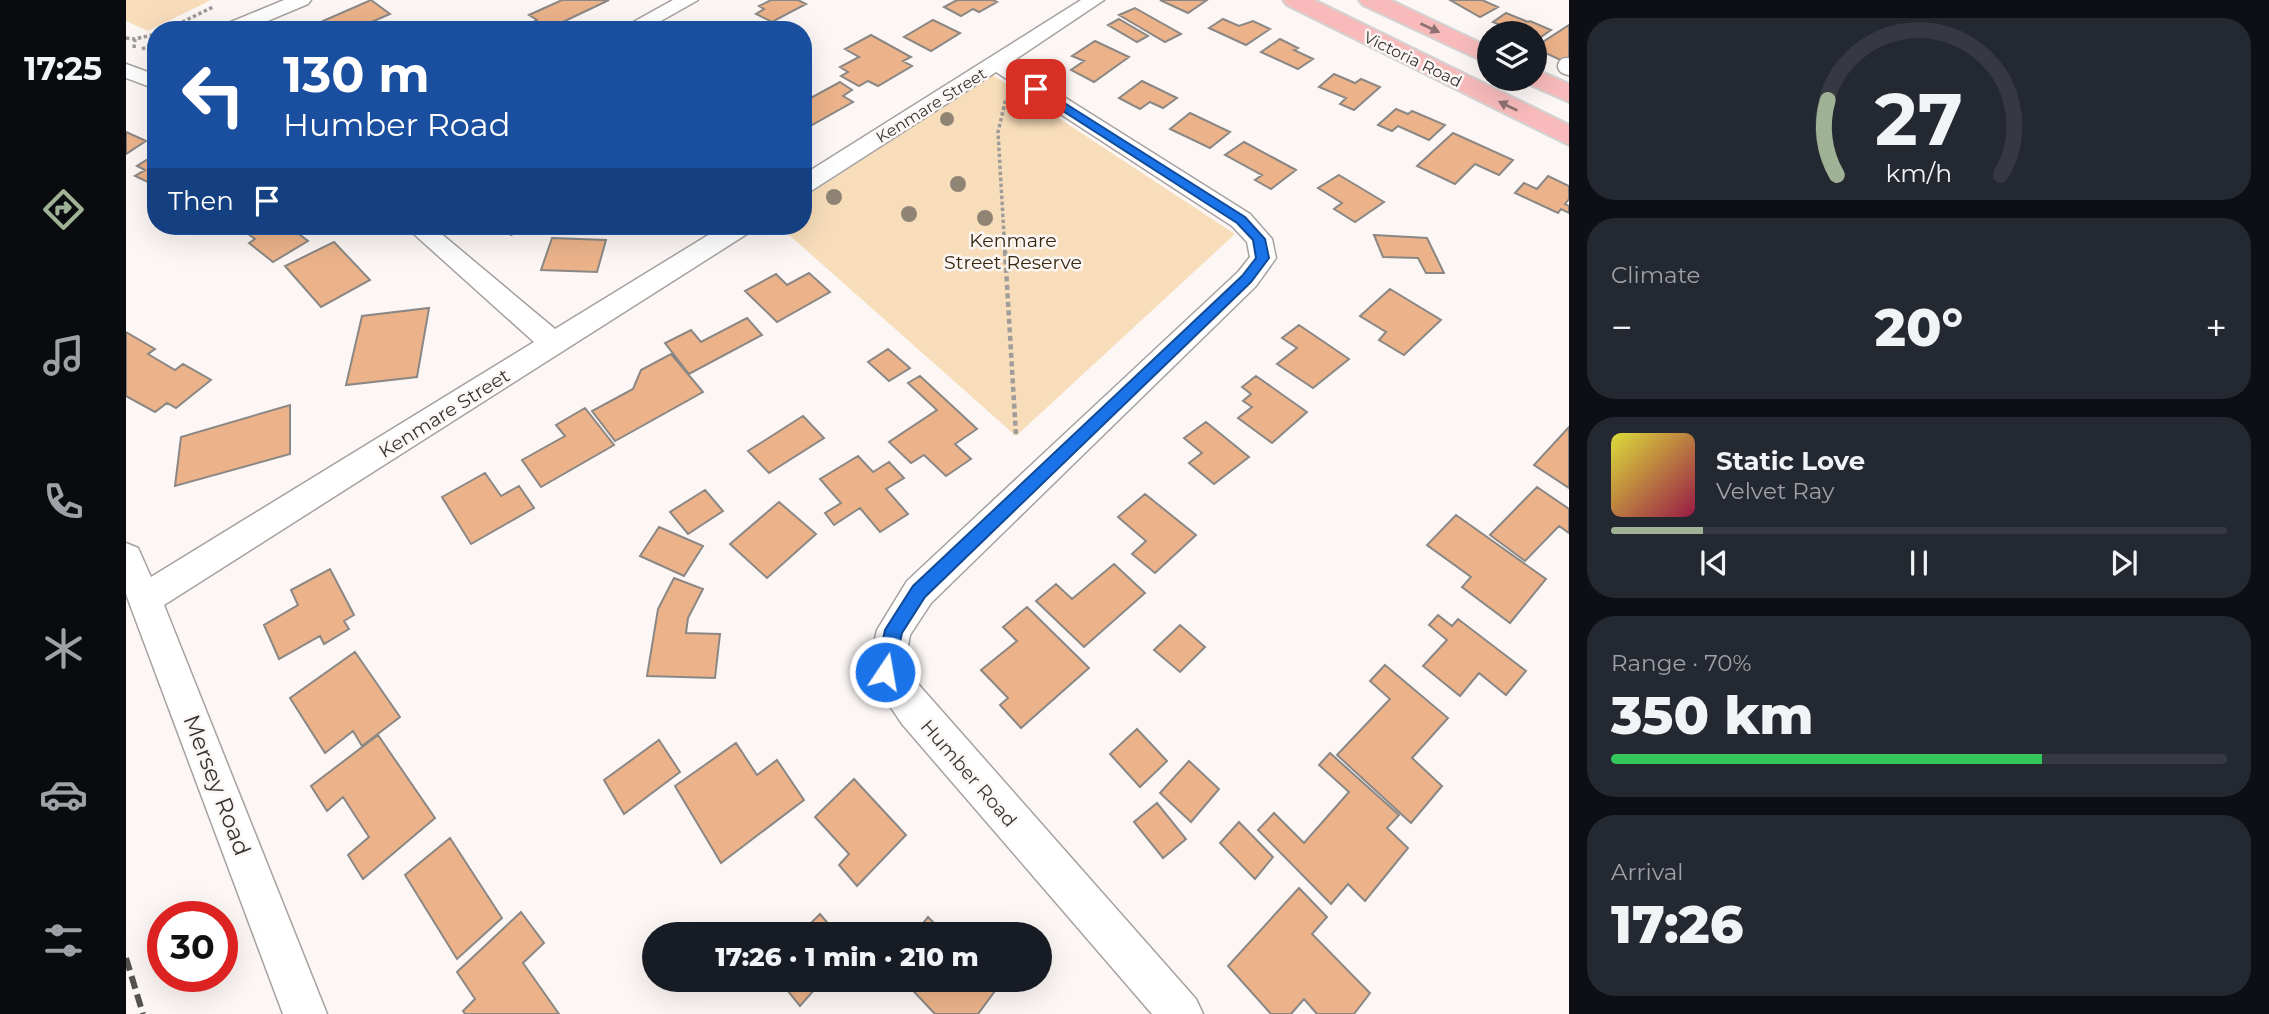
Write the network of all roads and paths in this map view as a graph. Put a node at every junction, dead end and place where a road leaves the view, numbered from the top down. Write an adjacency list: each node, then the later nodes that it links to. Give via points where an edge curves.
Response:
1 (301, 0): 8 (street)
2 (688, 0): 9 (street)
3 (1094, 0): 16 (street, Kenmare Street)
4 (1295, 0): 21 (highway, Victoria Road, one-way to 4)
5 (1371, 0): 14 (highway, Victoria Road, one-way to 14)
6 (215, 6): 7 (path)
7 (184, 21)
8 (250, 21)
9 (647, 21)
10 (147, 36): 12 (path)
11 (126, 37): 12 (path)
12 (135, 39): 13 (path, via 134,52)
13 (147, 47)
14 (1477, 50)
15 (147, 62): 17 (street)
16 (1005, 69): 22 (street, Kenmare Street); 26 (path, via 998,132); 30 (street, Humber Road, via 1241,220 1259,239 1263,258 1247,279 919,592 894,630 885,672)
17 (127, 70): 18 (street)
18 (147, 79)
19 (1547, 83): 20 (highway)
20 (1569, 94)
21 (1569, 136)
22 (812, 181)
23 (427, 235): 25 (street)
24 (727, 235): 25 (street, Kenmare Street)
25 (554, 344): 28 (street, Kenmare Street)
26 (1016, 436)
27 (126, 558): 28 (street, Mersey Road)
28 (145, 599): 29 (street, Mersey Road)
29 (305, 1014)
30 (1181, 1014)

